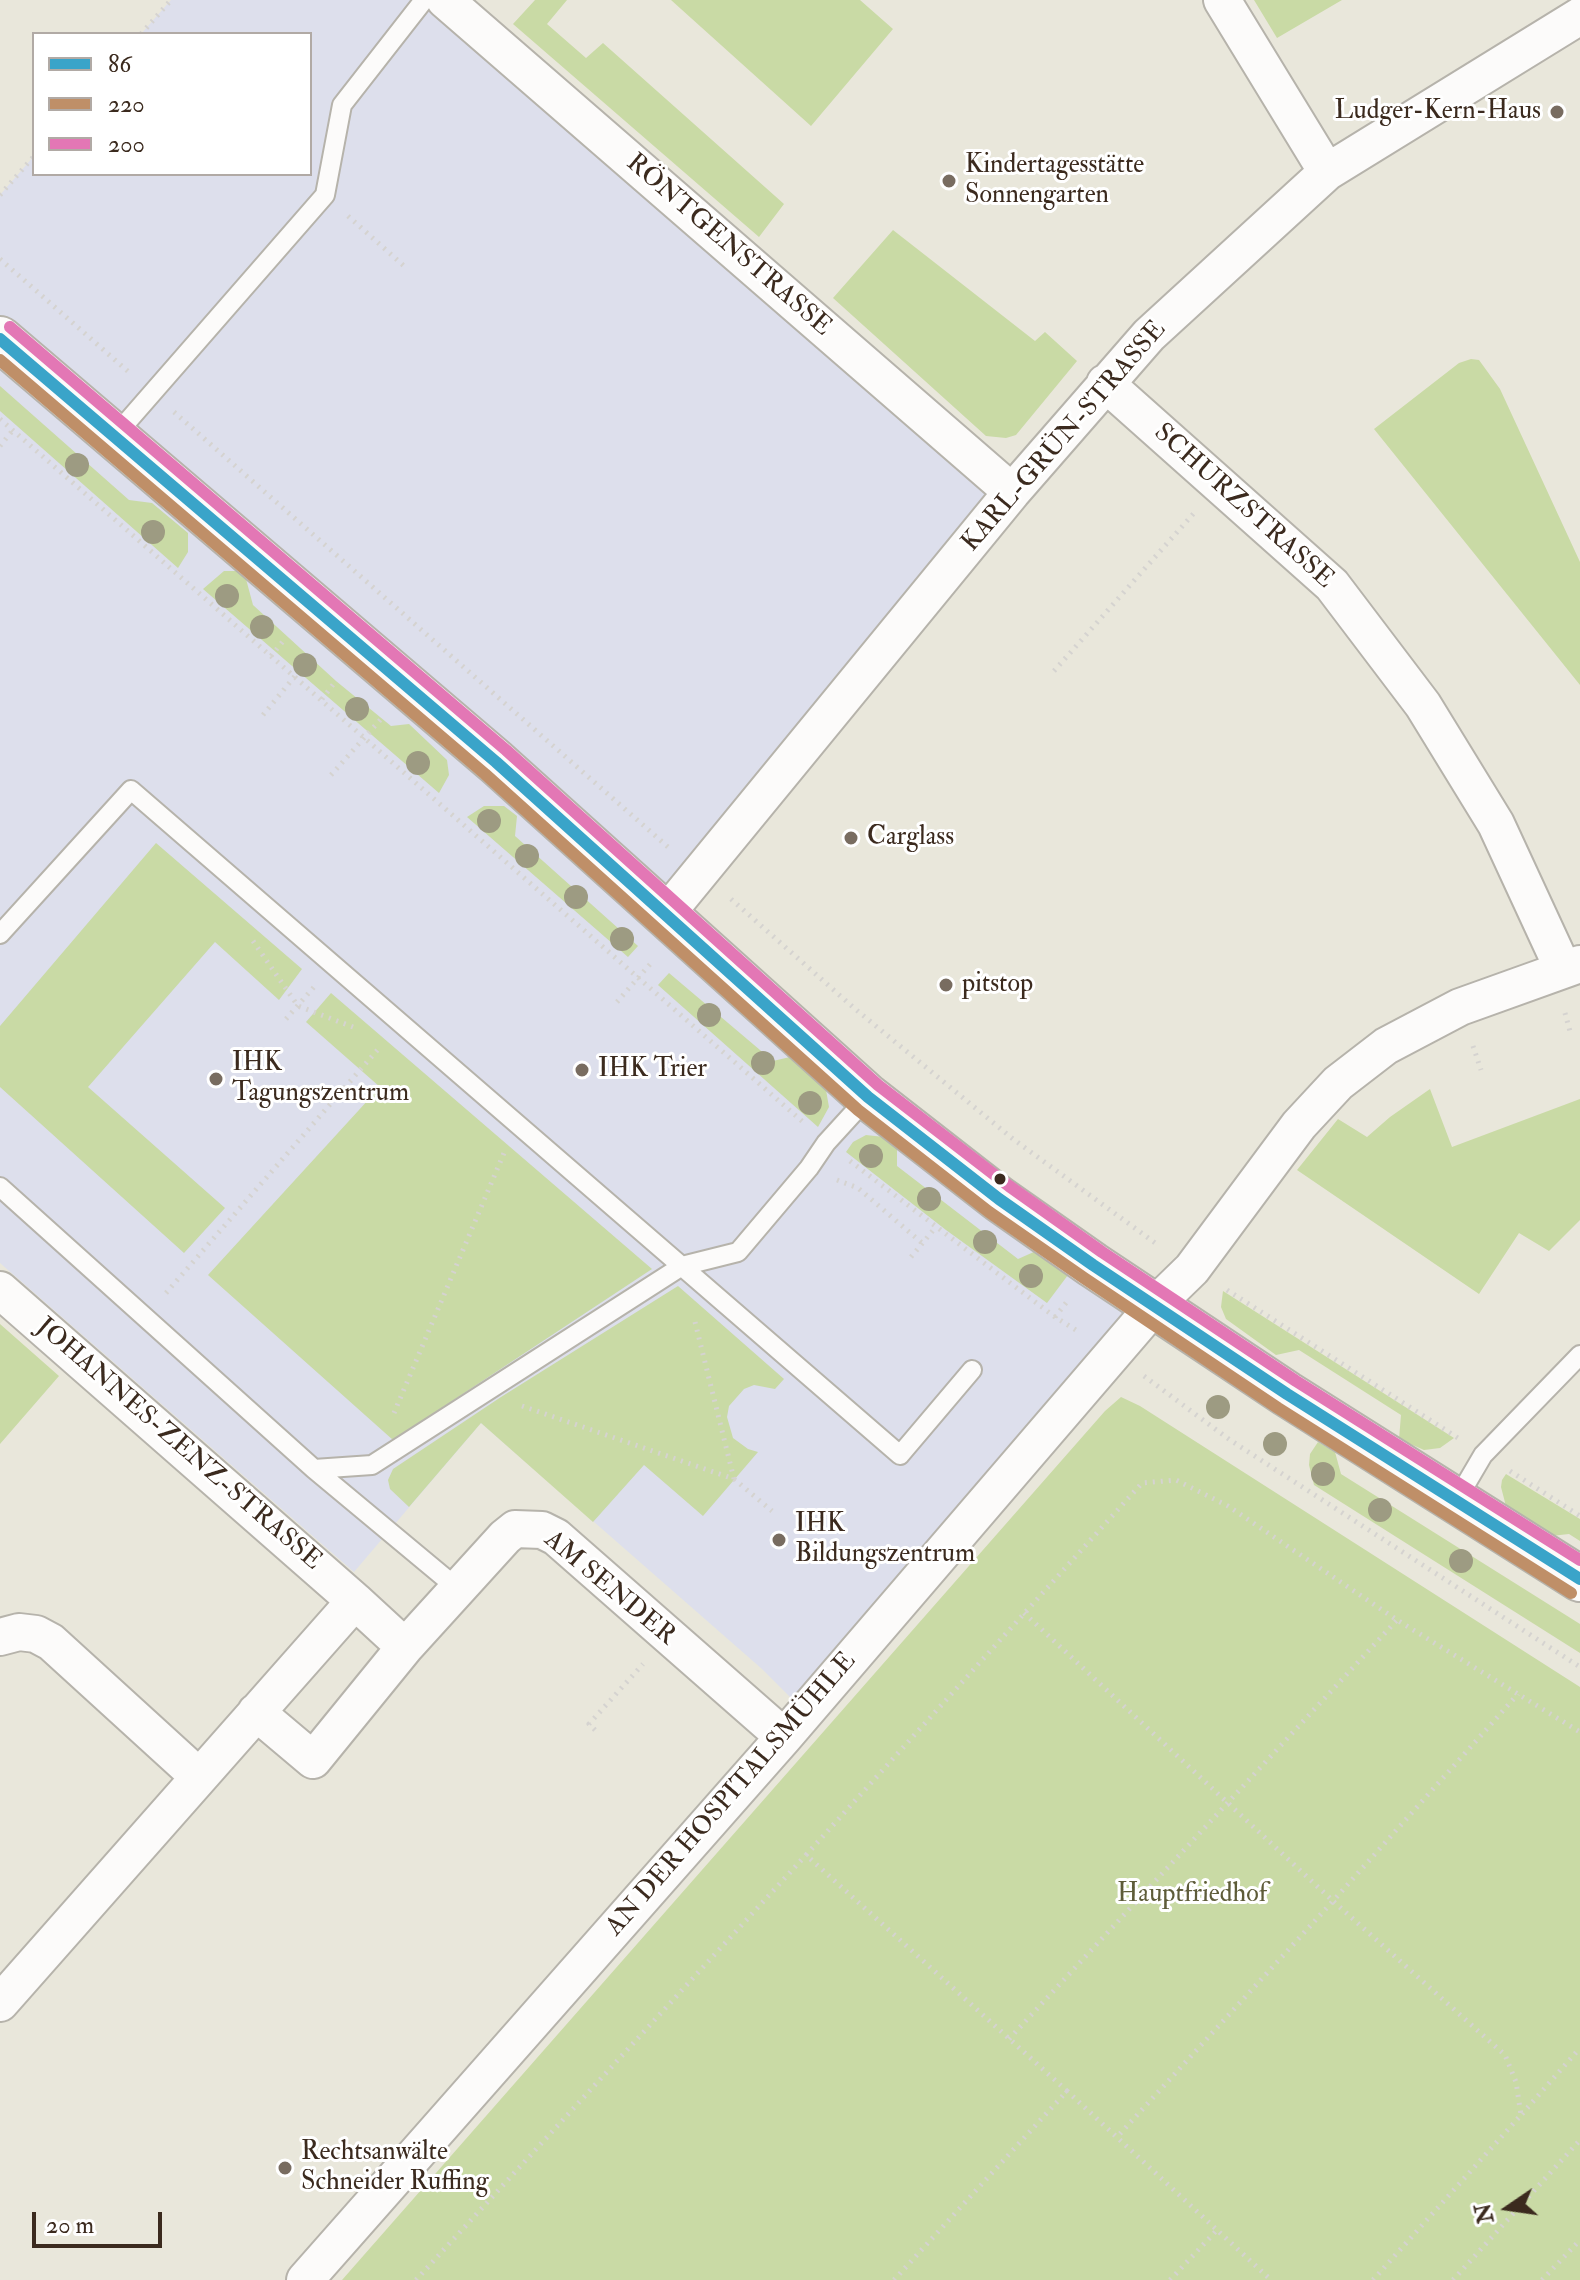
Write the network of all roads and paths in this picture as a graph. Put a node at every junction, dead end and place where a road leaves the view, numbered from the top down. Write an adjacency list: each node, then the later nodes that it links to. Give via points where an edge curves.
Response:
1 (171, 0): 6 (path)
2 (424, 0): 10 (lane, via 342,105)
3 (445, 0): 20 (street, RÖNTGENSTRASSE)
4 (1222, 0): 8 (street)
5 (1580, 16): 8 (street, KARL-GRÜN-STRASSE)
6 (143, 32)
7 (32, 158): 9 (path)
8 (1327, 172): 14 (street, KARL-GRÜN-STRASSE, via 1149,335)
9 (0, 195)
10 (325, 195): 12 (path); 15 (lane)
11 (0, 259): 15 (path)
12 (404, 266)
13 (0, 339): 17 (main road)
14 (1105, 383): 19 (street, SCHURZSTRASSE); 20 (street, KARL-GRÜN-STRASSE)
15 (151, 392): 17 (lane); 30 (path)
16 (13, 430): 18 (path)
17 (113, 438): 31 (main road, via 496,762)
18 (0, 446)
19 (1220, 484): 23 (path); 33 (street, SCHURZSTRASSE, via 1332,585 1423,705 1496,824)
20 (1012, 492): 30 (street, KARL-GRÜN-STRASSE)
21 (288, 637): 22 (path)
22 (271, 656)
23 (1054, 671)
24 (295, 676): 27 (path)
25 (336, 681): 26 (path)
26 (322, 699)
27 (263, 715)
28 (382, 718): 29 (path)
29 (331, 775)
30 (700, 875): 31 (street, KARL-GRÜN-STRASSE); 45 (path, via 1013,1139)
31 (666, 914): 37 (main road)
32 (0, 934): 38 (lane, via 131,790)
33 (1572, 966): 45 (street, AN DER HOSPITALSMÜHLE, via 1460,1007 1386,1046 1338,1083 1299,1125)
34 (298, 1006): 35 (path)
35 (286, 1019)
36 (387, 1040): 48 (path)
37 (868, 1097): 39 (lane); 47 (main road, via 999,1199)
38 (516, 1123): 44 (lane); 53 (path)
39 (809, 1168): 42 (path, via 858,1188); 44 (lane, via 738,1252)
40 (0, 1187): 48 (lane)
41 (935, 1228): 42 (path)
42 (922, 1243): 43 (path)
43 (911, 1257)
44 (682, 1266): 50 (lane, via 900,1455); 51 (lane); 55 (path)
45 (1192, 1269): 47 (street, AN DER HOSPITALSMÜHLE); 52 (path)
46 (0, 1290): 61 (street, JOHANNES-ZENZ-STRASSE)
47 (1155, 1305): 56 (main road); 71 (street, AN DER HOSPITALSMÜHLE)
48 (144, 1318): 54 (lane)
49 (1580, 1355): 52 (lane)
50 (972, 1370)
51 (484, 1393): 53 (lane); 55 (path)
52 (1483, 1455): 56 (lane); 58 (path)
53 (372, 1465): 54 (lane)
54 (314, 1469): 60 (lane)
55 (734, 1479): 57 (path)
56 (1456, 1501): 59 (main road)
57 (772, 1511)
58 (1580, 1516)
59 (1580, 1579)
60 (457, 1588): 64 (street, AM SENDER, via 515,1529 542,1530); 66 (street, AM SENDER)
61 (355, 1601): 66 (street); 68 (street)
62 (1024, 1613): 63 (path, via 1142,1483 1176,1480 1228,1506); 73 (path); 74 (path)
63 (1397, 1620): 67 (path); 73 (path)
64 (667, 1636): 69 (path, via 589,1724); 71 (street, AM SENDER)
65 (0, 1637): 72 (street, via 19,1632 51,1642)
66 (405, 1647): 68 (street, AM SENDER, via 313,1760)
67 (1518, 1694): 70 (path); 75 (path)
68 (256, 1712): 72 (street)
69 (595, 1730)
70 (1580, 1732)
71 (784, 1737): 85 (street, AN DER HOSPITALSMÜHLE)
72 (198, 1776): 76 (street)
73 (1229, 1804): 75 (path); 77 (path)
74 (806, 1855): 77 (path); 86 (path)
75 (1333, 1901): 80 (path, via 1505,2055); 81 (path)
76 (0, 2003)
77 (1009, 2039): 79 (path)
78 (1580, 2048): 80 (path)
79 (1067, 2091): 81 (path); 87 (path)
80 (1521, 2115): 90 (path)
81 (1117, 2137): 83 (path)
82 (1580, 2140): 91 (path)
83 (1217, 2230): 88 (path); 89 (path)
84 (1580, 2240): 92 (path)
85 (305, 2280)
86 (416, 2280)
87 (894, 2280)
88 (1170, 2280)
89 (1271, 2280)
90 (1373, 2280)
91 (1453, 2280)
92 (1542, 2280)

